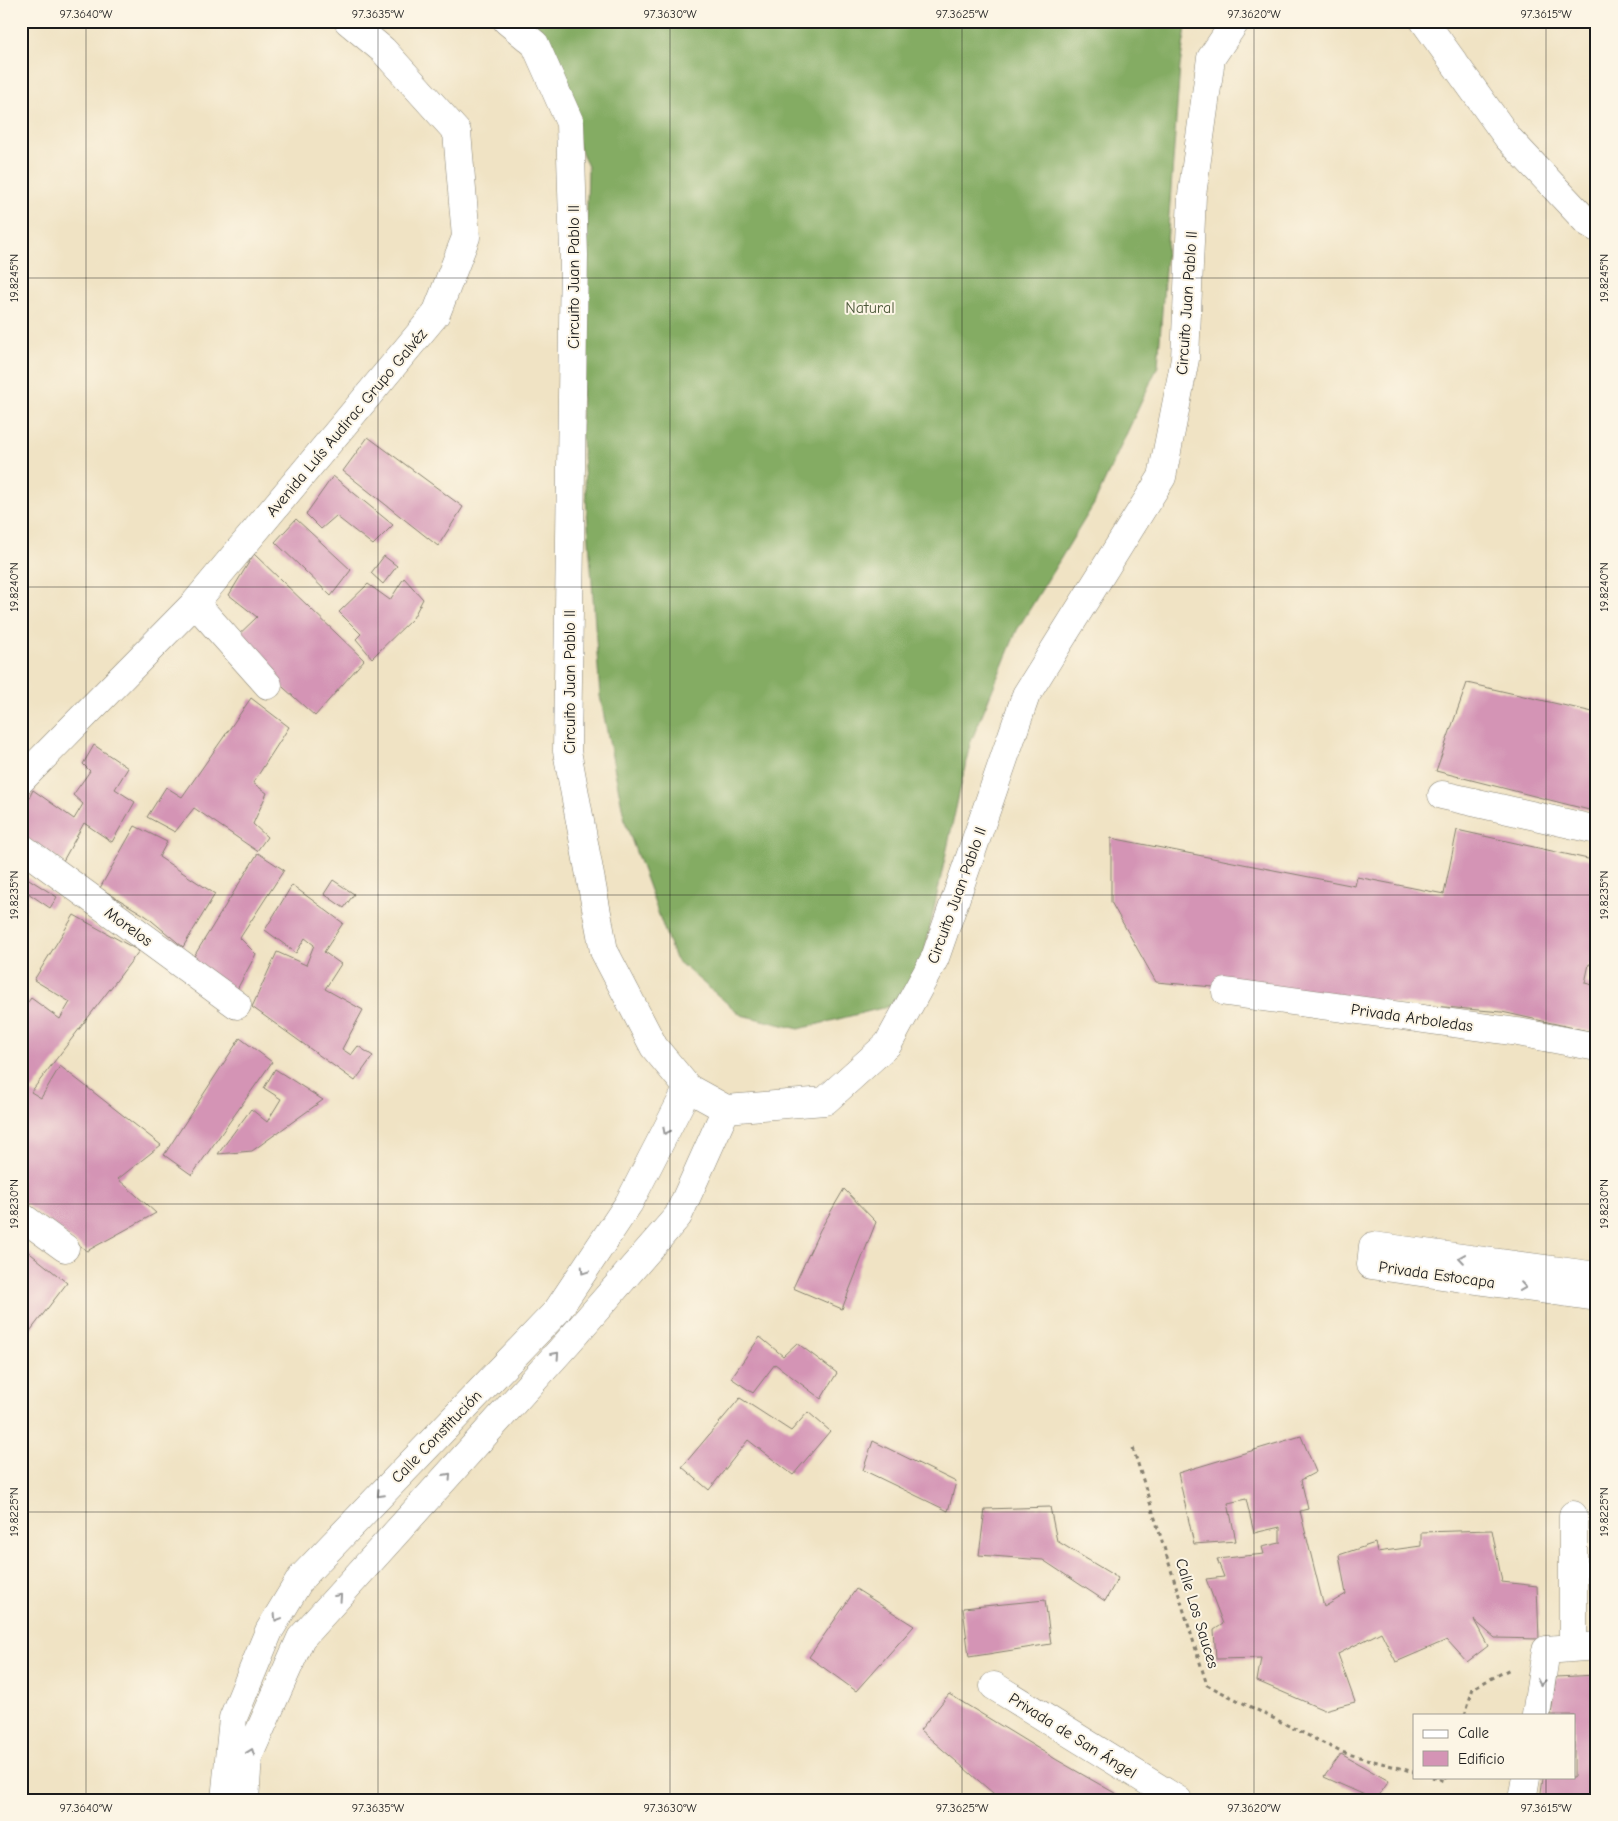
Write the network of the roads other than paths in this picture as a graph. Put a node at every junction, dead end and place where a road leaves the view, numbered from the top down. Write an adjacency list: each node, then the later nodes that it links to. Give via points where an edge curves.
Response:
1 (348, 21): 6 (street, Avenida Luís Audirac Grupo Galvéz, via 383,50 457,132 466,237 436,314)
2 (507, 21): 15 (street, Circuito Juan Pablo ll, via 535,44 570,123 574,255 567,751 604,951 654,1047)
3 (1236, 21): 16 (street, Circuito Juan Pablo ll, via 1211,58 1192,195 1185,360 1162,477 1026,695 935,958 888,1044 825,1101)
4 (1424, 21): 5 (street, via 1508,138 1586,222)
5 (1597, 228)
6 (195, 603): 7 (street); 8 (street, Avenida Luís Audirac Grupo Galvéz)
7 (268, 685)
8 (21, 780)
9 (1442, 795): 10 (street)
10 (1597, 830)
11 (21, 847): 13 (street, Morelos)
12 (1226, 992): 14 (street, Privada Arboledas, via 1518,1032)
13 (237, 1005)
14 (1597, 1047)
15 (688, 1088): 16 (street, Circuito Juan Pablo ll); 26 (street, Calle Constitución, one-way to 26, via 629,1203 557,1311 301,1578 269,1631 233,1718)
16 (726, 1109): 27 (street, Calle Constitución, one-way to 16, via 248,1757 301,1638 678,1216)
17 (21, 1216): 18 (street)
18 (65, 1248)
19 (1597, 1276): 20 (street, Privada Estocapa, one-way to 20, via 1373,1246 1371,1266)
20 (1597, 1297)
21 (1573, 1515): 22 (street)
22 (1585, 1646): 24 (street, one-way to 24, via 1546,1650)
23 (994, 1686): 28 (street, Privada de San Ángel)
24 (1536, 1714)
25 (1526, 1778): 29 (street)
26 (225, 1800)
27 (245, 1800)
28 (1178, 1800)
29 (1522, 1800)

